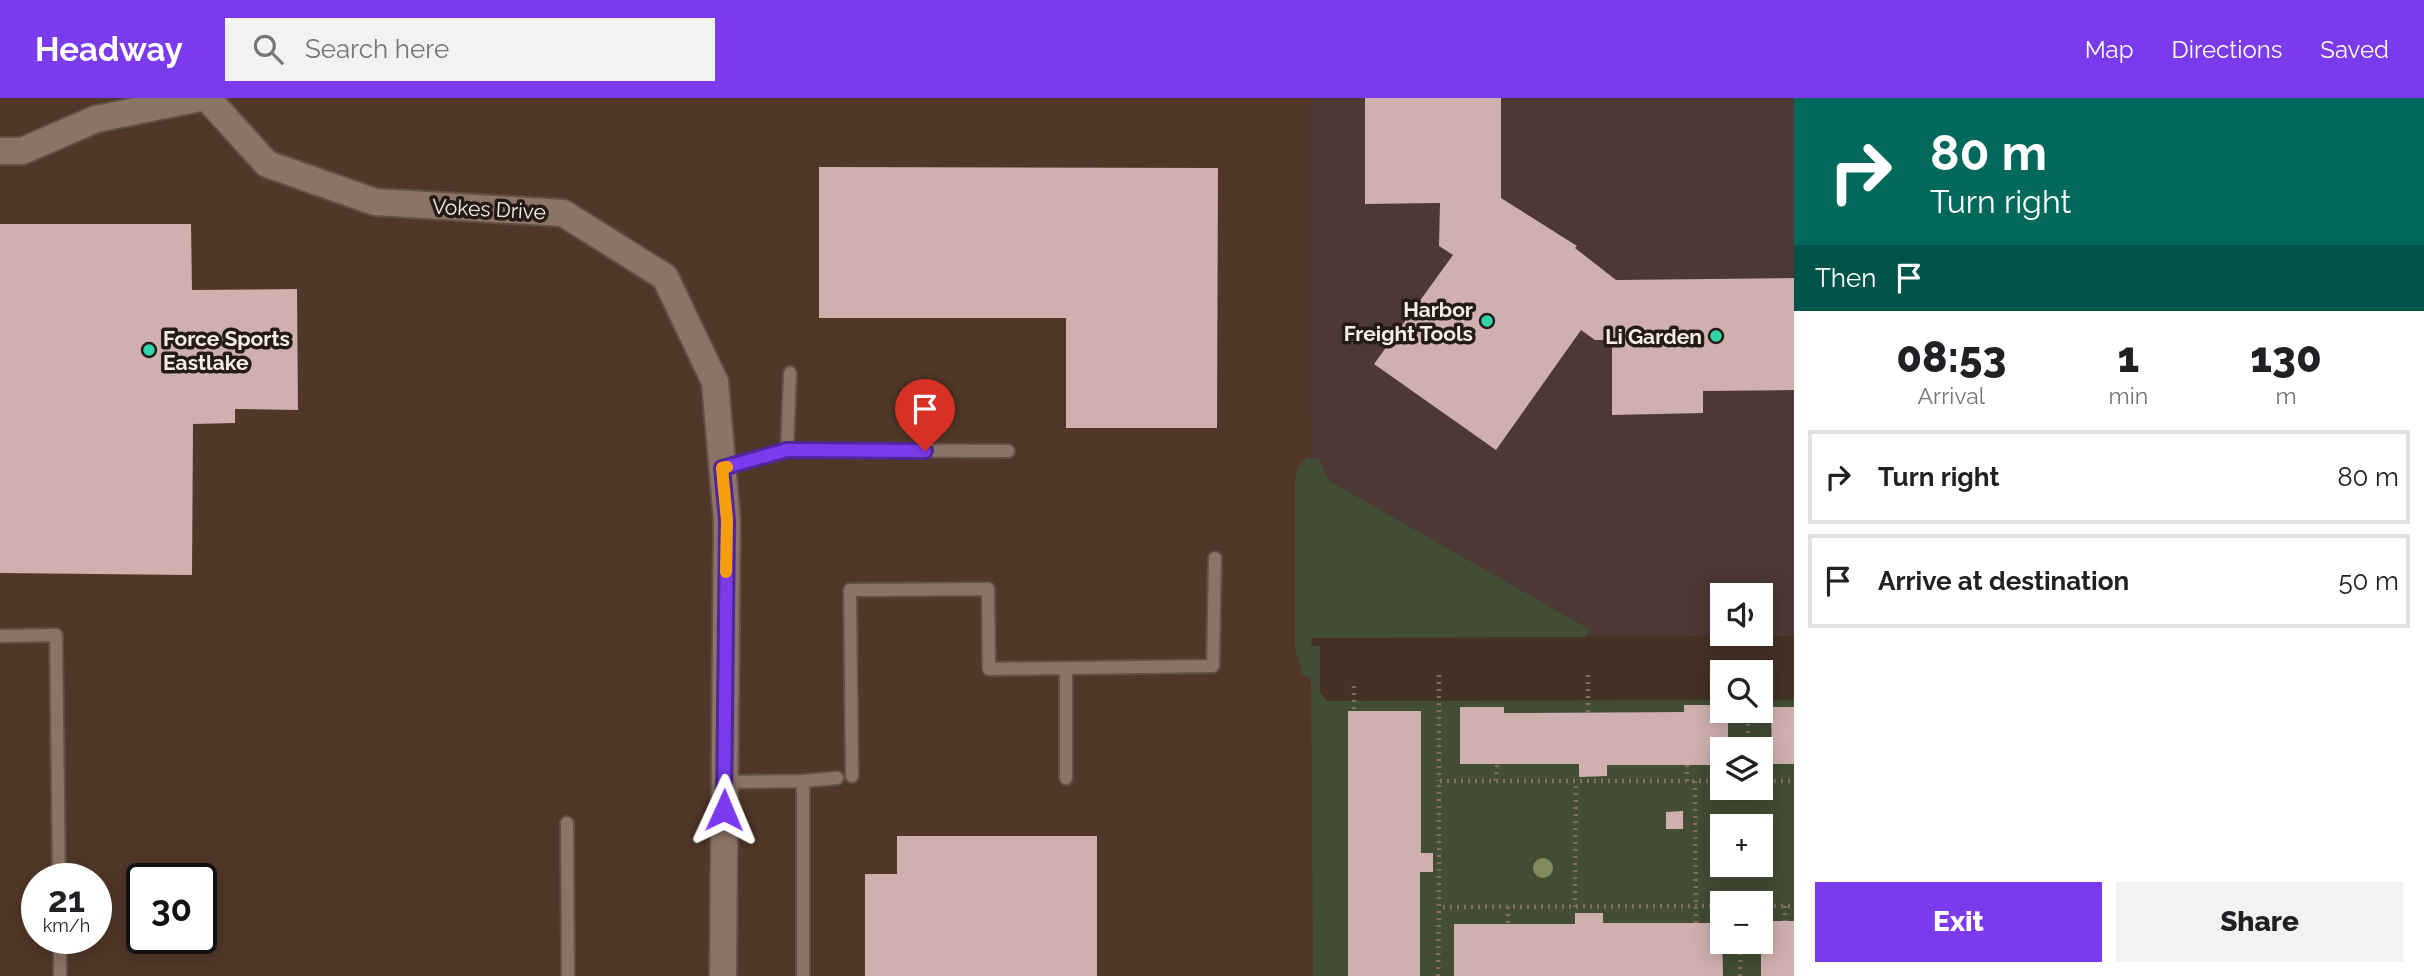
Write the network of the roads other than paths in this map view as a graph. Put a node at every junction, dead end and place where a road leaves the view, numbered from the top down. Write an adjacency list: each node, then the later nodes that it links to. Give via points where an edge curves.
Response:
1 (200, 98): 3 (street, via 96,118 22,151)
2 (207, 98): 7 (street, Vokes Drive, via 267,164 375,202 564,213 665,278 715,382)
3 (0, 151)
4 (790, 373): 5 (lane)
5 (787, 450): 6 (lane); 7 (lane)
6 (1008, 451)
7 (722, 468): 15 (street, Vokes Drive, via 727,520)
8 (1215, 558): 10 (lane, via 1213,666)
9 (0, 636): 17 (lane, via 56,635)
10 (1066, 669): 11 (lane, via 989,669 988,589 850,590); 13 (lane)
11 (852, 776)
12 (837, 778): 14 (lane)
13 (1066, 778)
14 (803, 781): 15 (lane); 22 (lane)
15 (725, 782): 21 (street, Vokes Drive)
16 (567, 823): 20 (lane)
17 (59, 863)
18 (60, 954): 19 (lane)
19 (60, 976)
20 (568, 976)
21 (723, 976)
22 (803, 976)

